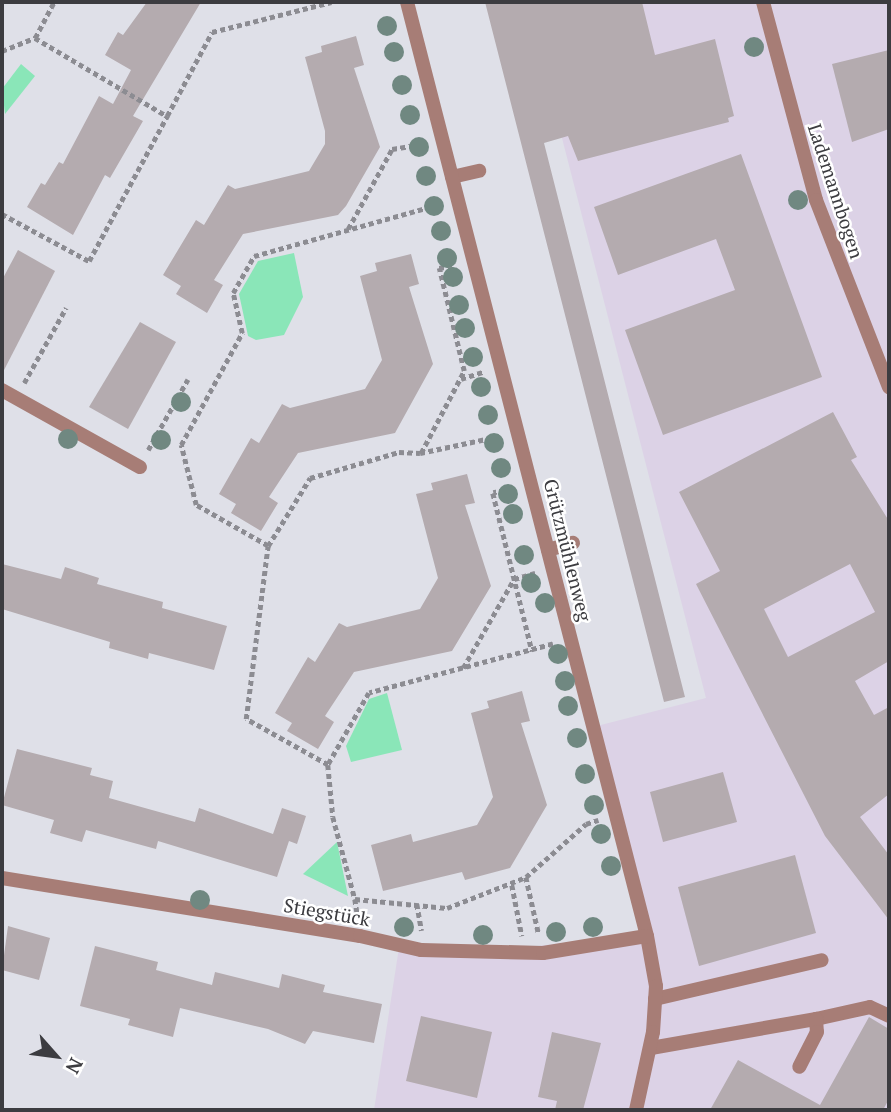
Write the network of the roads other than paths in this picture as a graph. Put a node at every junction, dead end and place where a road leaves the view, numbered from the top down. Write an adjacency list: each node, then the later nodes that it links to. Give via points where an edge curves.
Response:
1 (407, 2): 4 (street, Grützmühlenweg)
2 (763, 2): 5 (street, Lademannbogen, via 817,200 849,293)
3 (479, 171): 4 (street)
4 (452, 177): 9 (street, Grützmühlenweg)
5 (889, 387)
6 (2, 390): 7 (street)
7 (139, 467)
8 (573, 543): 9 (street)
9 (548, 550): 11 (street, Grützmühlenweg)
10 (2, 878): 11 (street, Stiegstück, via 421,950 543,953)
11 (647, 936): 13 (street, Grützmühlenweg)
12 (822, 960): 13 (street)
13 (655, 999): 16 (street, Grützmühlenweg)
14 (889, 1016): 15 (street, via 870,1007)
15 (816, 1019): 16 (street); 17 (street, via 817,1032)
16 (650, 1048): 18 (street, Grützmühlenweg)
17 (800, 1067)
18 (636, 1110)

